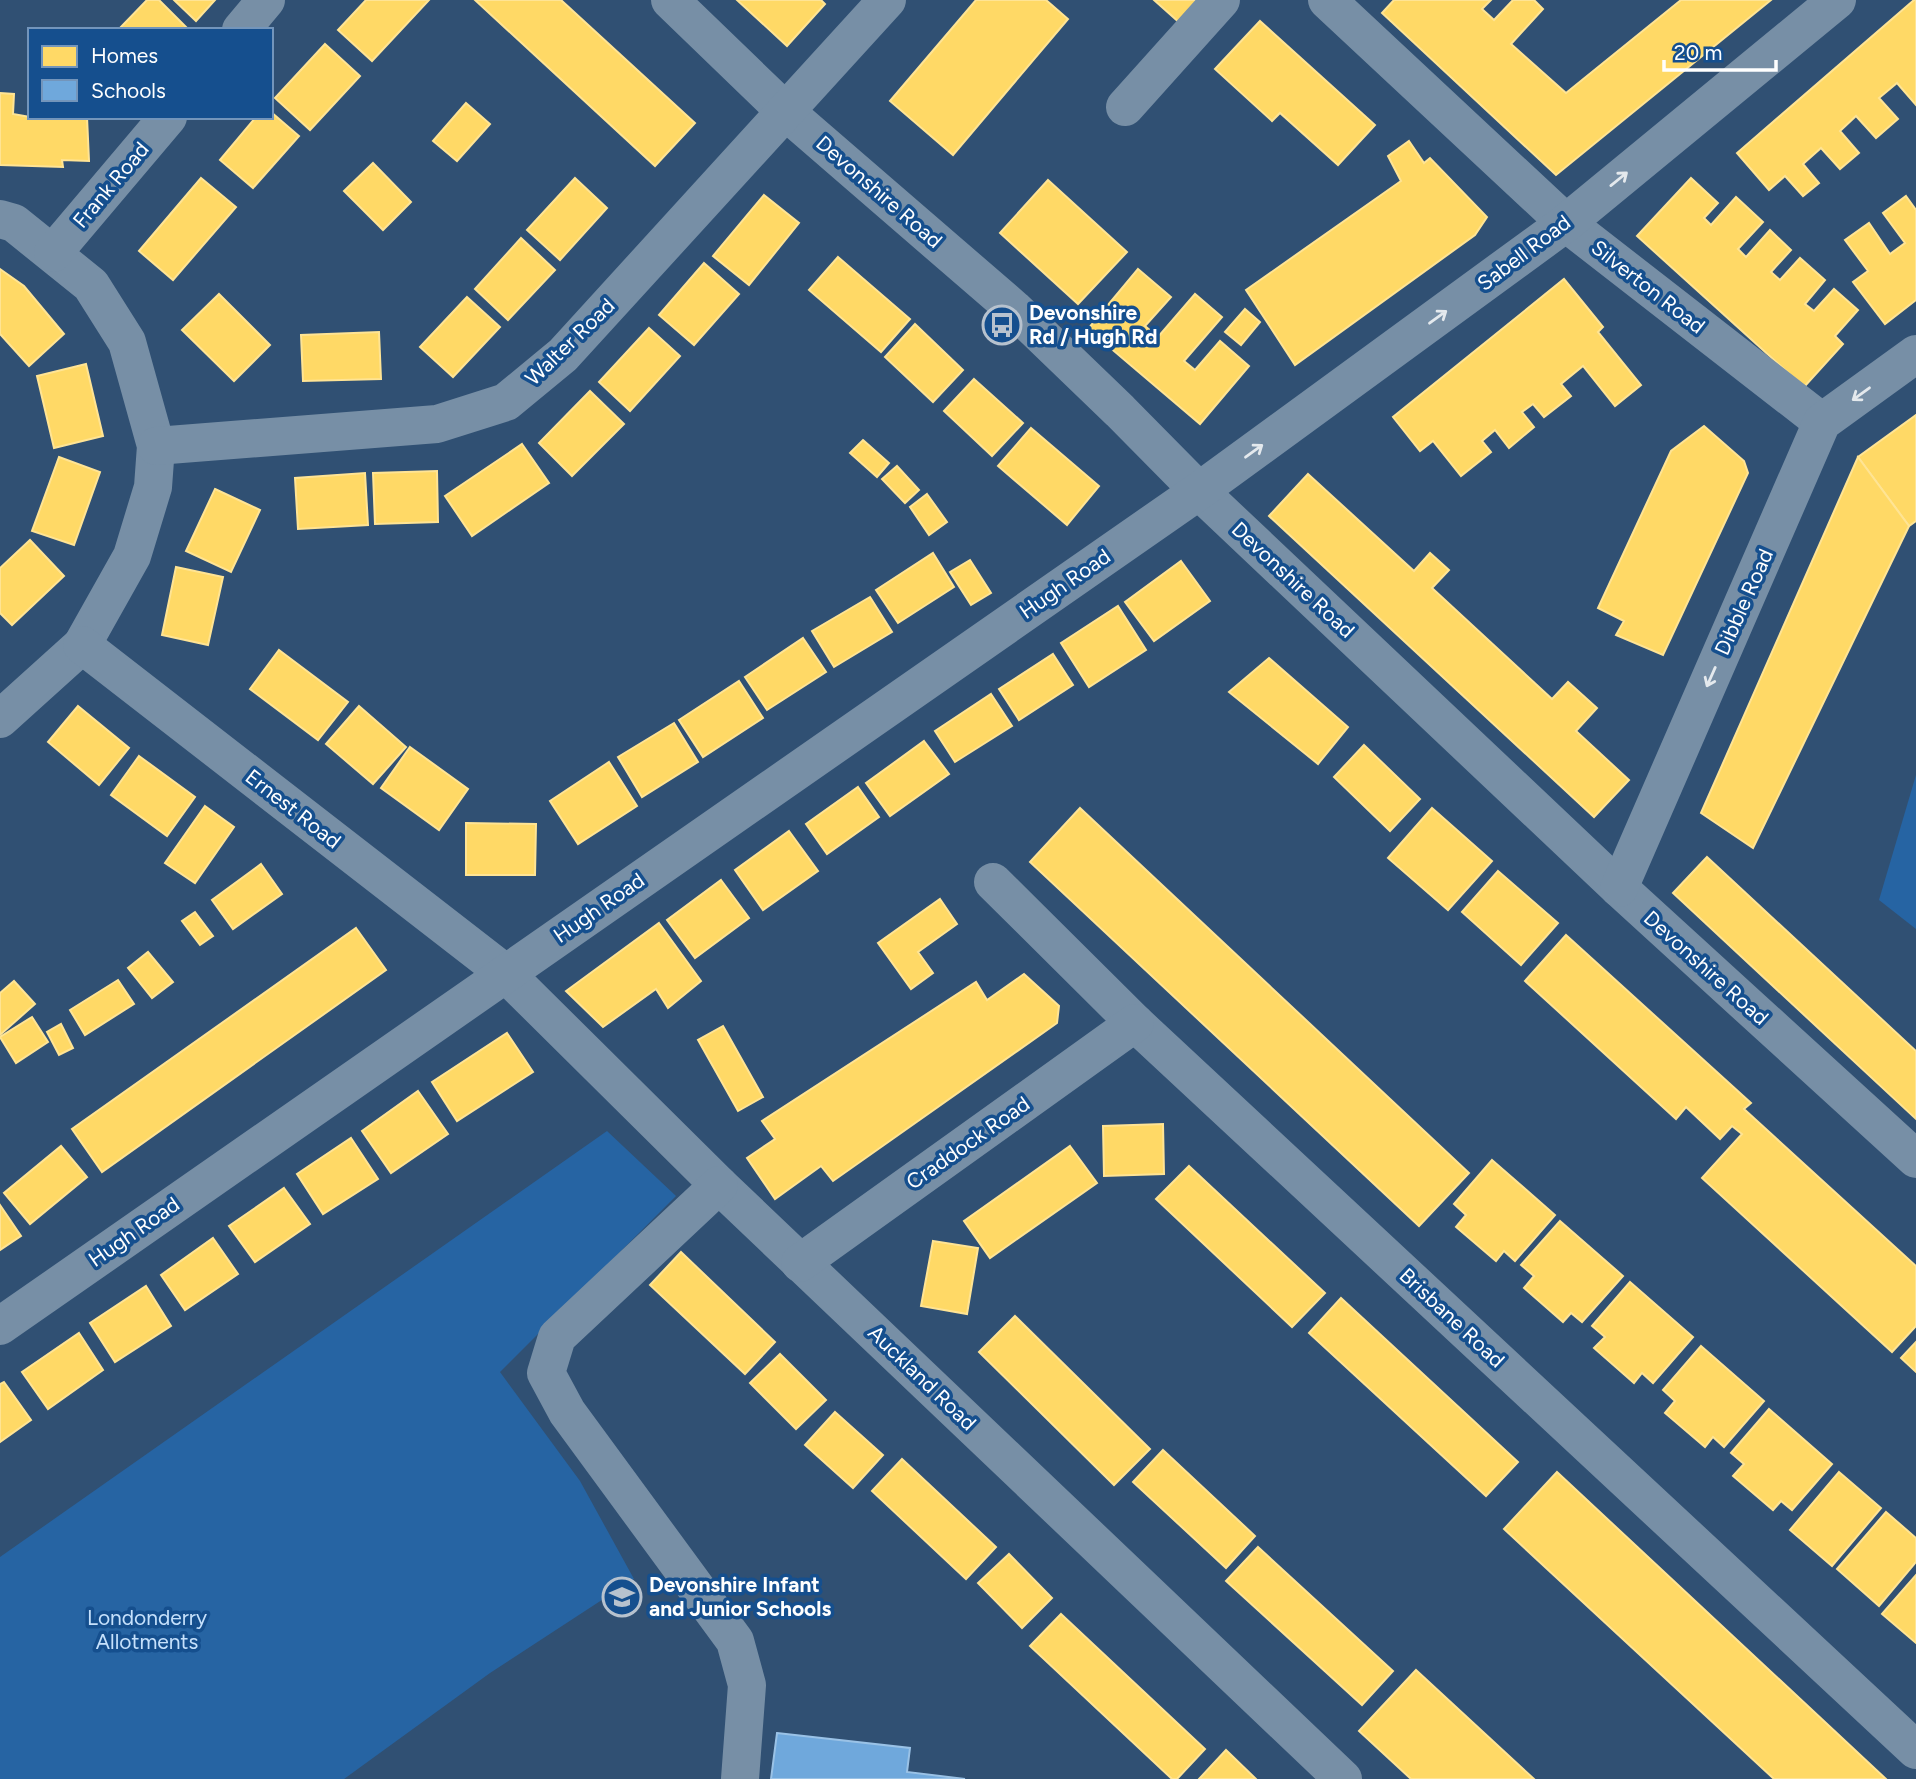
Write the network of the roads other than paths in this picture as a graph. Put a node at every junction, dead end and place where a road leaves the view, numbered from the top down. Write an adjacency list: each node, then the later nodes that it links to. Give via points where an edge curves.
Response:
1 (267, 0): 7 (street)
2 (670, 0): 9 (street, Devonshire Road)
3 (887, 0): 9 (street, Walter Road)
4 (1221, 0): 8 (street)
5 (1327, 0): 12 (street, Silverton Road)
6 (1837, 0): 12 (street, Sabell Road, one-way to 6)
7 (244, 28)
8 (1125, 107)
9 (785, 111): 16 (street, Walter Road, via 563,355 506,402 436,424); 17 (street, Devonshire Road, via 1014,309)
10 (166, 119): 13 (street, Frank Road)
11 (0, 219): 13 (street, via 14,223)
12 (1566, 223): 15 (street, Silverton Road); 17 (street, Sabell Road, one-way to 12)
13 (53, 253): 16 (street, via 91,285 127,342)
14 (1916, 354): 15 (street, one-way to 15)
15 (1822, 422): 21 (street, Dibble Road, one-way to 21)
16 (156, 446): 18 (street, via 153,487 132,556)
17 (1199, 491): 21 (street, Devonshire Road); 22 (street, Hugh Road)
18 (82, 645): 19 (street); 22 (street, Ernest Road)
19 (0, 719)
20 (993, 882): 23 (street, Brisbane Road)
21 (1619, 888): 24 (street, Devonshire Road)
22 (505, 973): 25 (street, Auckland Road); 27 (street, Hugh Road)
23 (1135, 1024): 26 (street, Craddock Road); 28 (street, Brisbane Road)
24 (1916, 1159)
25 (719, 1185): 26 (street, Auckland Road); 29 (street, via 557,1336 546,1373 567,1412 735,1641 747,1685)
26 (800, 1263): 30 (street, Auckland Road)
27 (0, 1326)
28 (1916, 1750)
29 (740, 1779)
30 (1343, 1779)

